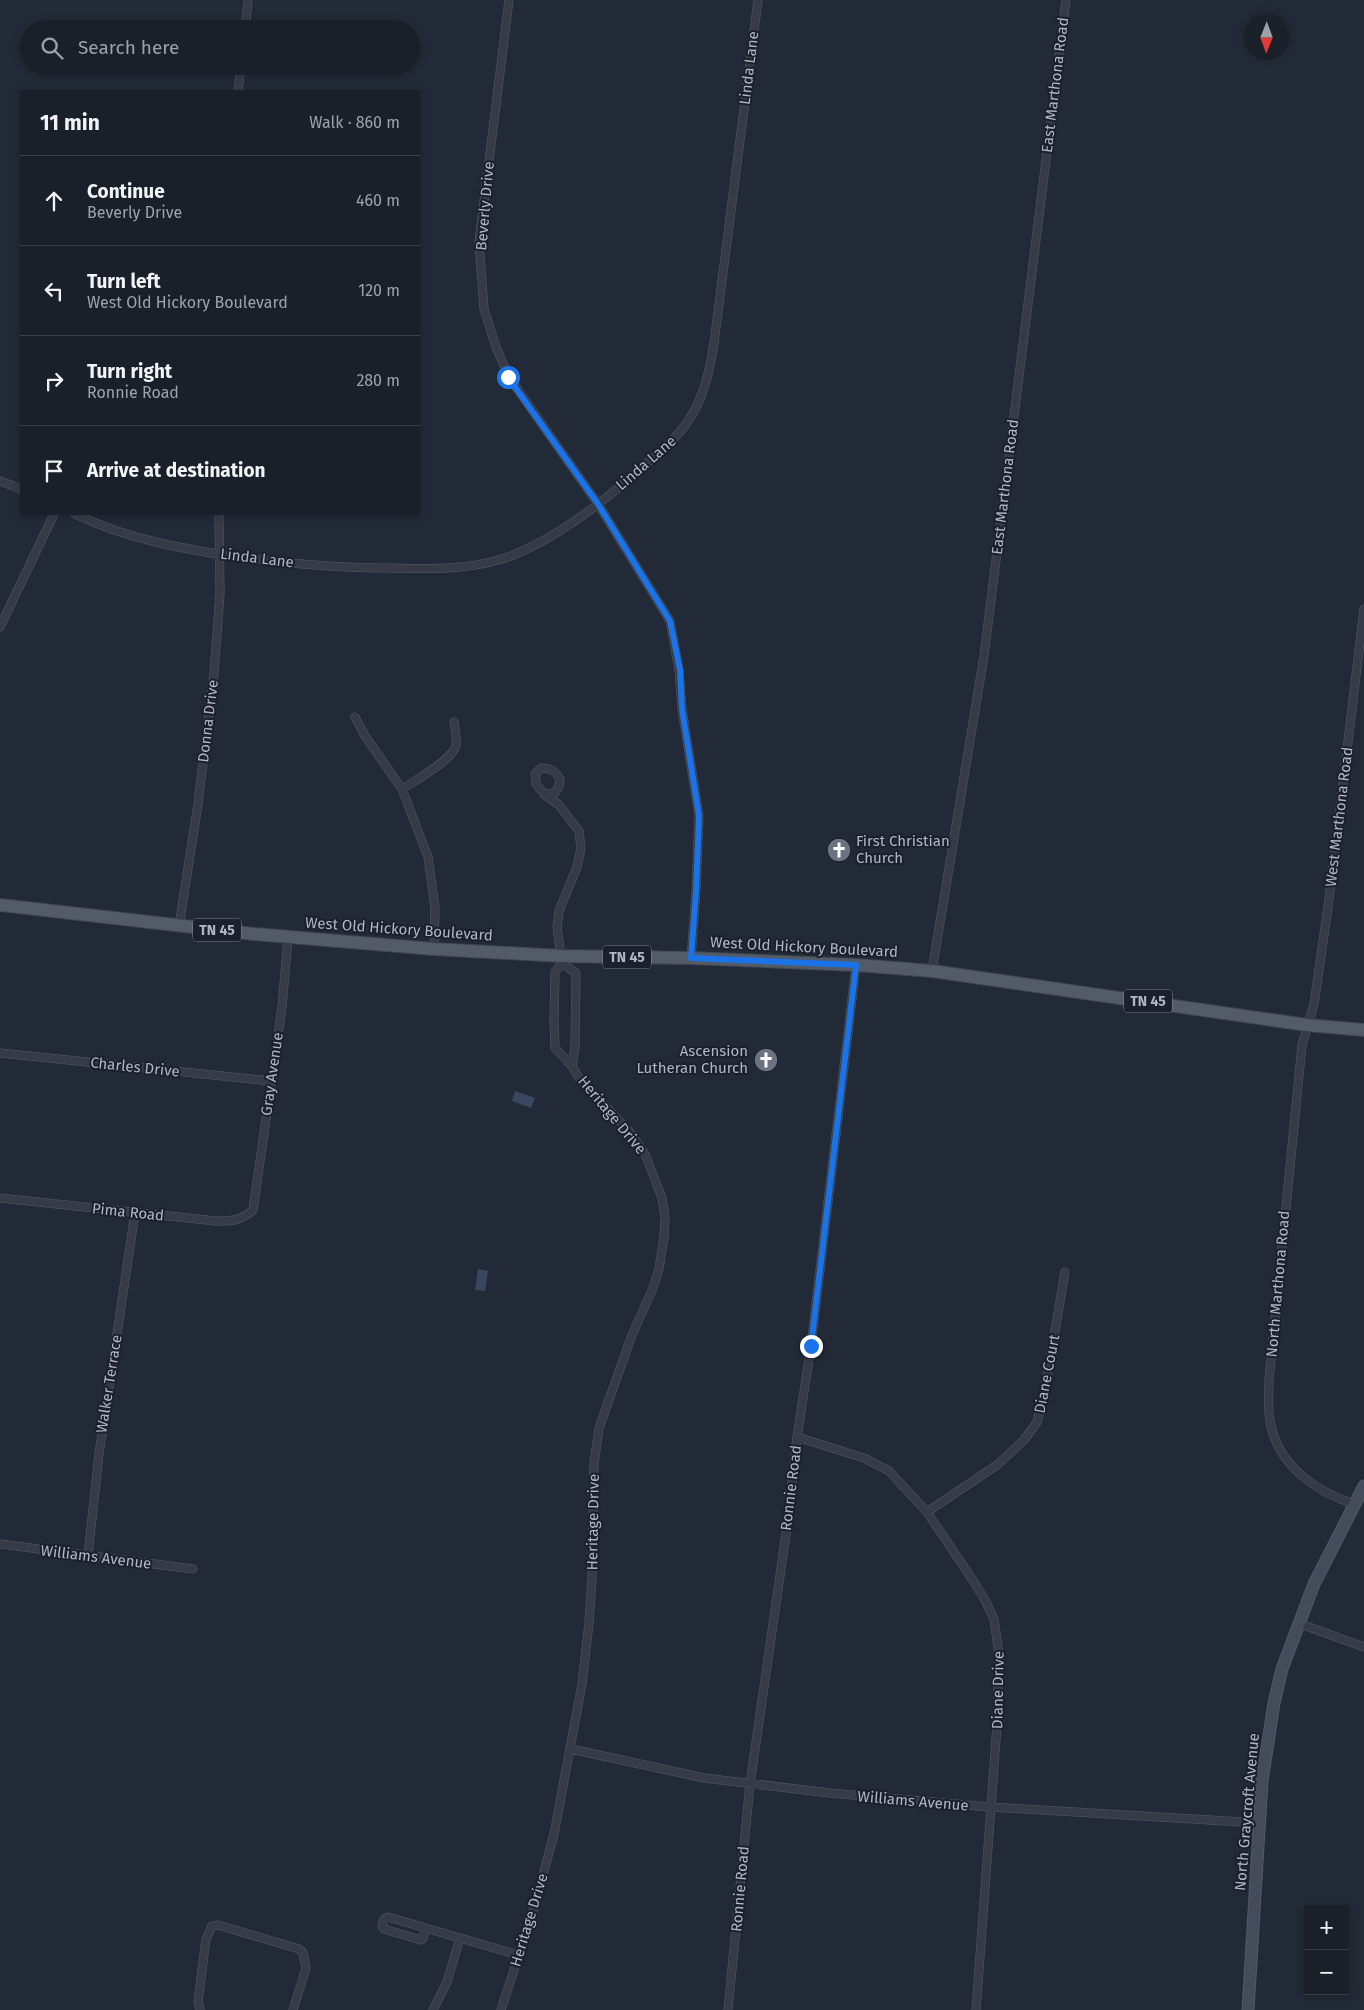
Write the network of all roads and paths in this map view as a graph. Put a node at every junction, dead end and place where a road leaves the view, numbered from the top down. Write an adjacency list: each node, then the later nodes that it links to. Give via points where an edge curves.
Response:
1 (248, 0): 5 (street)
2 (509, 0): 10 (street, Beverly Drive, via 480,242 484,310 508,377)
3 (758, 0): 10 (street, Linda Lane, via 706,382 696,407 680,432)
4 (1066, 0): 28 (street, East Marthona Road, via 984,656)
5 (246, 20)
6 (240, 75): 7 (street)
7 (238, 90)
8 (0, 481): 9 (street)
9 (20, 488)
10 (598, 504): 14 (street, Linda Lane, via 521,551 502,559 452,567 328,566); 25 (street, Beverly Drive, via 667,615 680,670 682,709 699,816)
11 (54, 515): 16 (street)
12 (77, 515): 14 (street, Linda Lane, via 144,540)
13 (219, 515): 14 (street, Donna Drive)
14 (220, 554): 22 (street, Donna Drive, via 214,673)
15 (1364, 609): 29 (street, West Marthona Road, via 1328,907 1314,1004)
16 (0, 627)
17 (355, 717): 19 (street)
18 (454, 722): 19 (street, via 456,746 452,753)
19 (402, 789): 24 (street, via 428,857 435,908)
20 (544, 794): 26 (street, Heritage Drive, via 559,805 580,831 577,866 559,912 557,927)
21 (0, 905): 22 (main road, West Old Hickory Boulevard / TN 45)
22 (179, 926): 23 (main road, West Old Hickory Boulevard / TN 45)
23 (288, 938): 24 (main road, West Old Hickory Boulevard / TN 45); 33 (street, Gray Avenue, via 282,1007)
24 (434, 949): 26 (main road, West Old Hickory Boulevard / TN 45)
25 (691, 958): 26 (main road, West Old Hickory Boulevard / TN 45); 27 (main road, West Old Hickory Boulevard / TN 45)
26 (562, 960): 32 (street, Heritage Drive, via 576,973); 32 (street, Heritage Drive, via 555,972 555,1048)
27 (856, 965): 28 (main road, West Old Hickory Boulevard / TN 45); 38 (street, Ronnie Road)
28 (932, 971): 29 (main road, West Old Hickory Boulevard / TN 45)
29 (1307, 1024): 30 (main road, West Old Hickory Boulevard / TN 45); 40 (street, North Marthona Road, via 1302,1045 1269,1407 1277,1442 1296,1471 1333,1497)
30 (1364, 1030)
31 (0, 1053): 33 (street, Charles Drive)
32 (572, 1066): 47 (street, Heritage Drive, via 646,1154 662,1198 665,1227 664,1248 653,1288 632,1335 599,1428 592,1489 589,1623)
33 (270, 1081): 35 (street, Gray Avenue)
34 (0, 1198): 36 (street, Pima Road)
35 (253, 1210): 36 (street, Pima Road, via 243,1218 231,1221)
36 (135, 1213): 43 (street, Walker Terrace, via 99,1454)
37 (1065, 1272): 41 (street, Diane Court, via 1037,1422 998,1465)
38 (798, 1437): 41 (street, Diane Drive, via 864,1458 889,1472); 48 (street, Ronnie Road)
39 (1364, 1486): 40 (street, North Graycroft Avenue)
40 (1354, 1504): 45 (street, North Graycroft Avenue)
41 (927, 1512): 49 (street, Diane Drive, via 994,1619 999,1644 997,1728)
42 (0, 1544): 43 (street, Williams Avenue)
43 (88, 1555): 44 (street, Williams Avenue)
44 (193, 1569)
45 (1298, 1623): 46 (street); 50 (street, North Graycroft Avenue, via 1282,1669 1269,1731)
46 (1364, 1647)
47 (571, 1749): 48 (street, Williams Avenue, via 704,1778); 53 (street, Heritage Drive, via 547,1861)
48 (750, 1784): 49 (street, Williams Avenue); 58 (street, Ronnie Road)
49 (990, 1807): 50 (street, Williams Avenue); 59 (street, Diane Drive)
50 (1260, 1823): 60 (street, North Graycroft Avenue)
51 (426, 1928): 51 (street, via 388,1917 382,1926 421,1940); 52 (street)
52 (460, 1938): 53 (street); 56 (street, via 447,1982)
53 (518, 1955): 57 (street, Heritage Drive)
54 (200, 2010): 55 (street, via 198,2001 206,1939 212,1926 218,1925 299,1949 303,1953 306,1968)
55 (293, 2010)
56 (433, 2010)
57 (501, 2010)
58 (728, 2010)
59 (976, 2010)
60 (1248, 2010)

